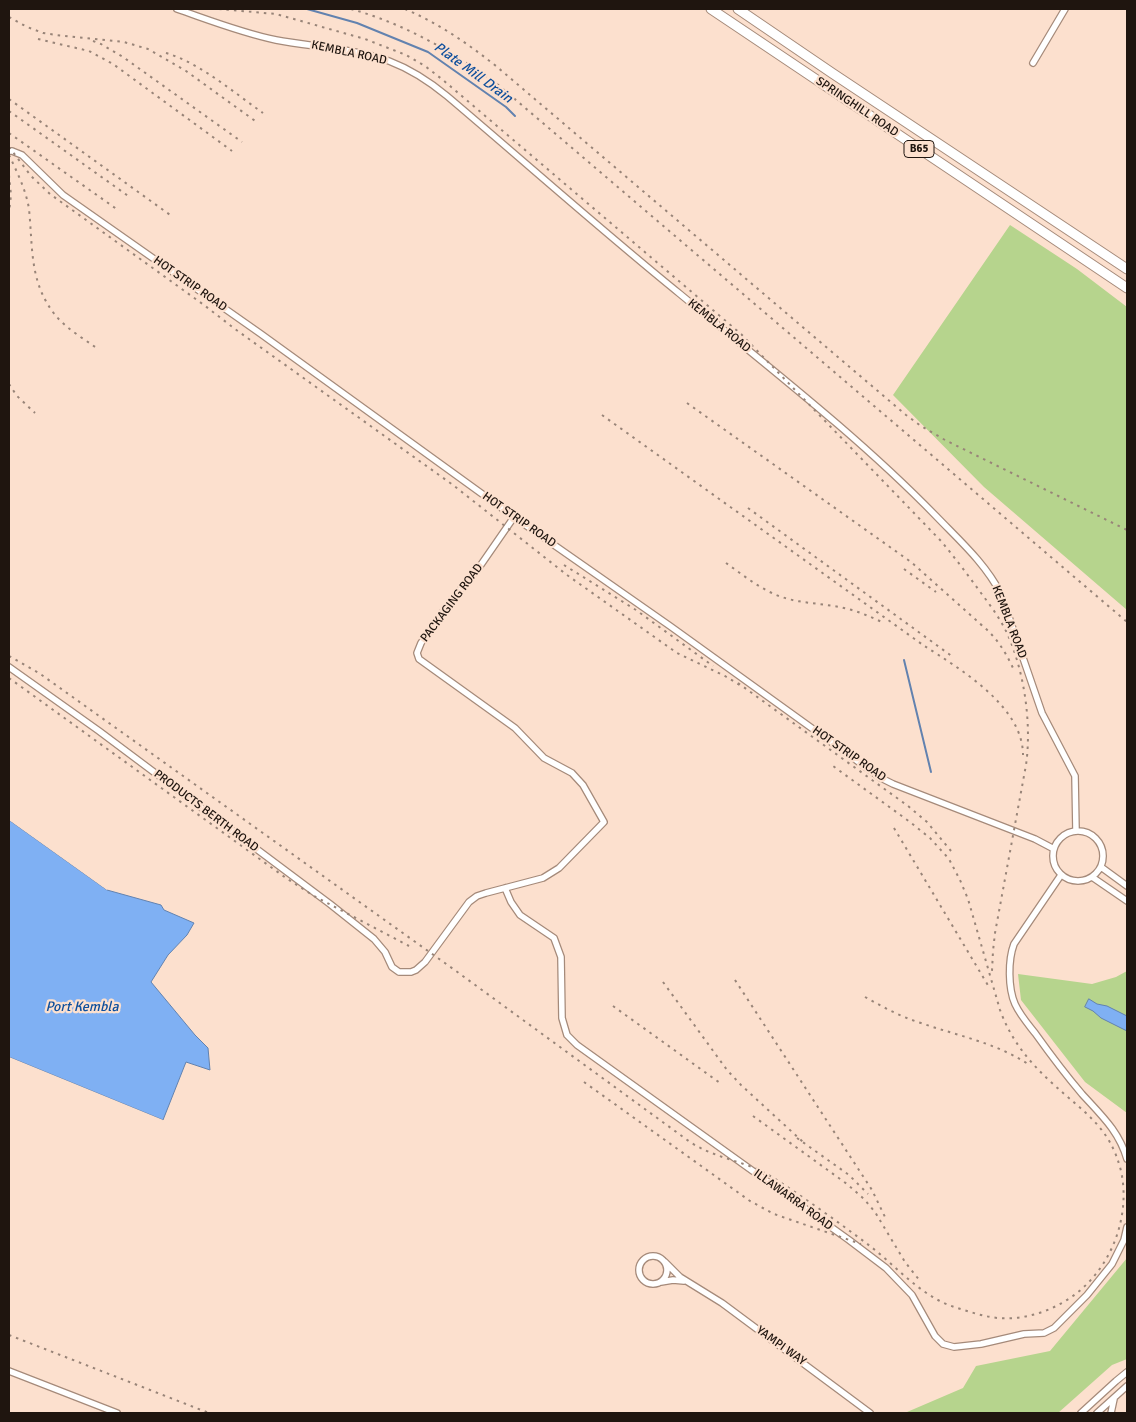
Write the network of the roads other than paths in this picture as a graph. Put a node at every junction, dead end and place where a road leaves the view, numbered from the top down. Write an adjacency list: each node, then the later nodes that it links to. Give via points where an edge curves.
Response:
1 (177, 9): 11 (street, KEMBLA ROAD, via 262,37 380,58 423,79 898,478 981,562 994,580 1042,713 1075,776)
2 (712, 9): 8 (main road, SPRINGHILL ROAD / B65)
3 (738, 9): 7 (main road, SPRINGHILL ROAD / B65)
4 (1065, 9): 5 (street)
5 (1033, 63)
6 (9, 151): 9 (street, HOT STRIP ROAD, via 22,155 63,195)
7 (1127, 268)
8 (1127, 288)
9 (514, 517): 12 (street, HOT STRIP ROAD, via 881,778); 17 (street, PACKAGING ROAD, via 478,570 426,635 417,653 419,659 515,728 544,758 572,773 604,822 558,868 543,878)
10 (9, 667): 17 (street, PRODUCTS BERTH ROAD, via 330,904 379,944 399,972 410,972 420,967 469,902)
11 (1076, 831): 12 (street, via 1061,837); 13 (street, via 1087,833 1098,841 1102,852)
12 (1054, 849): 14 (street, via 1054,864)
13 (1101, 866): 15 (street); 16 (street)
14 (1061, 875): 15 (street, via 1078,881); 19 (street, via 1014,944 1010,956 1013,998 1057,1064 1112,1126)
15 (1092, 877): 18 (street)
16 (1127, 886)
17 (505, 888): 20 (street, ILLAWARRA ROAD, via 520,915 554,938 561,957 562,1018 567,1035 886,1268 912,1295 935,1336 944,1344 954,1347 981,1344 1050,1330 1087,1295 1112,1264)
18 (1127, 902)
19 (1127, 1159)
20 (1127, 1227)
21 (665, 1262): 22 (street, YAMPI WAY); 23 (street, via 667,1275); 23 (street, via 661,1257 652,1255 640,1264 642,1279)
22 (688, 1282): 23 (street, via 673,1280); 30 (street, YAMPI WAY, via 722,1303)
23 (657, 1284)
24 (9, 1371): 29 (street)
25 (1127, 1372): 27 (street)
26 (1127, 1386): 28 (street)
27 (1105, 1391): 31 (street); 32 (street)
28 (1115, 1397): 33 (street); 34 (street)
29 (117, 1413)
30 (870, 1413)
31 (1082, 1413)
32 (1089, 1413)
33 (1098, 1413)
34 (1111, 1413)

